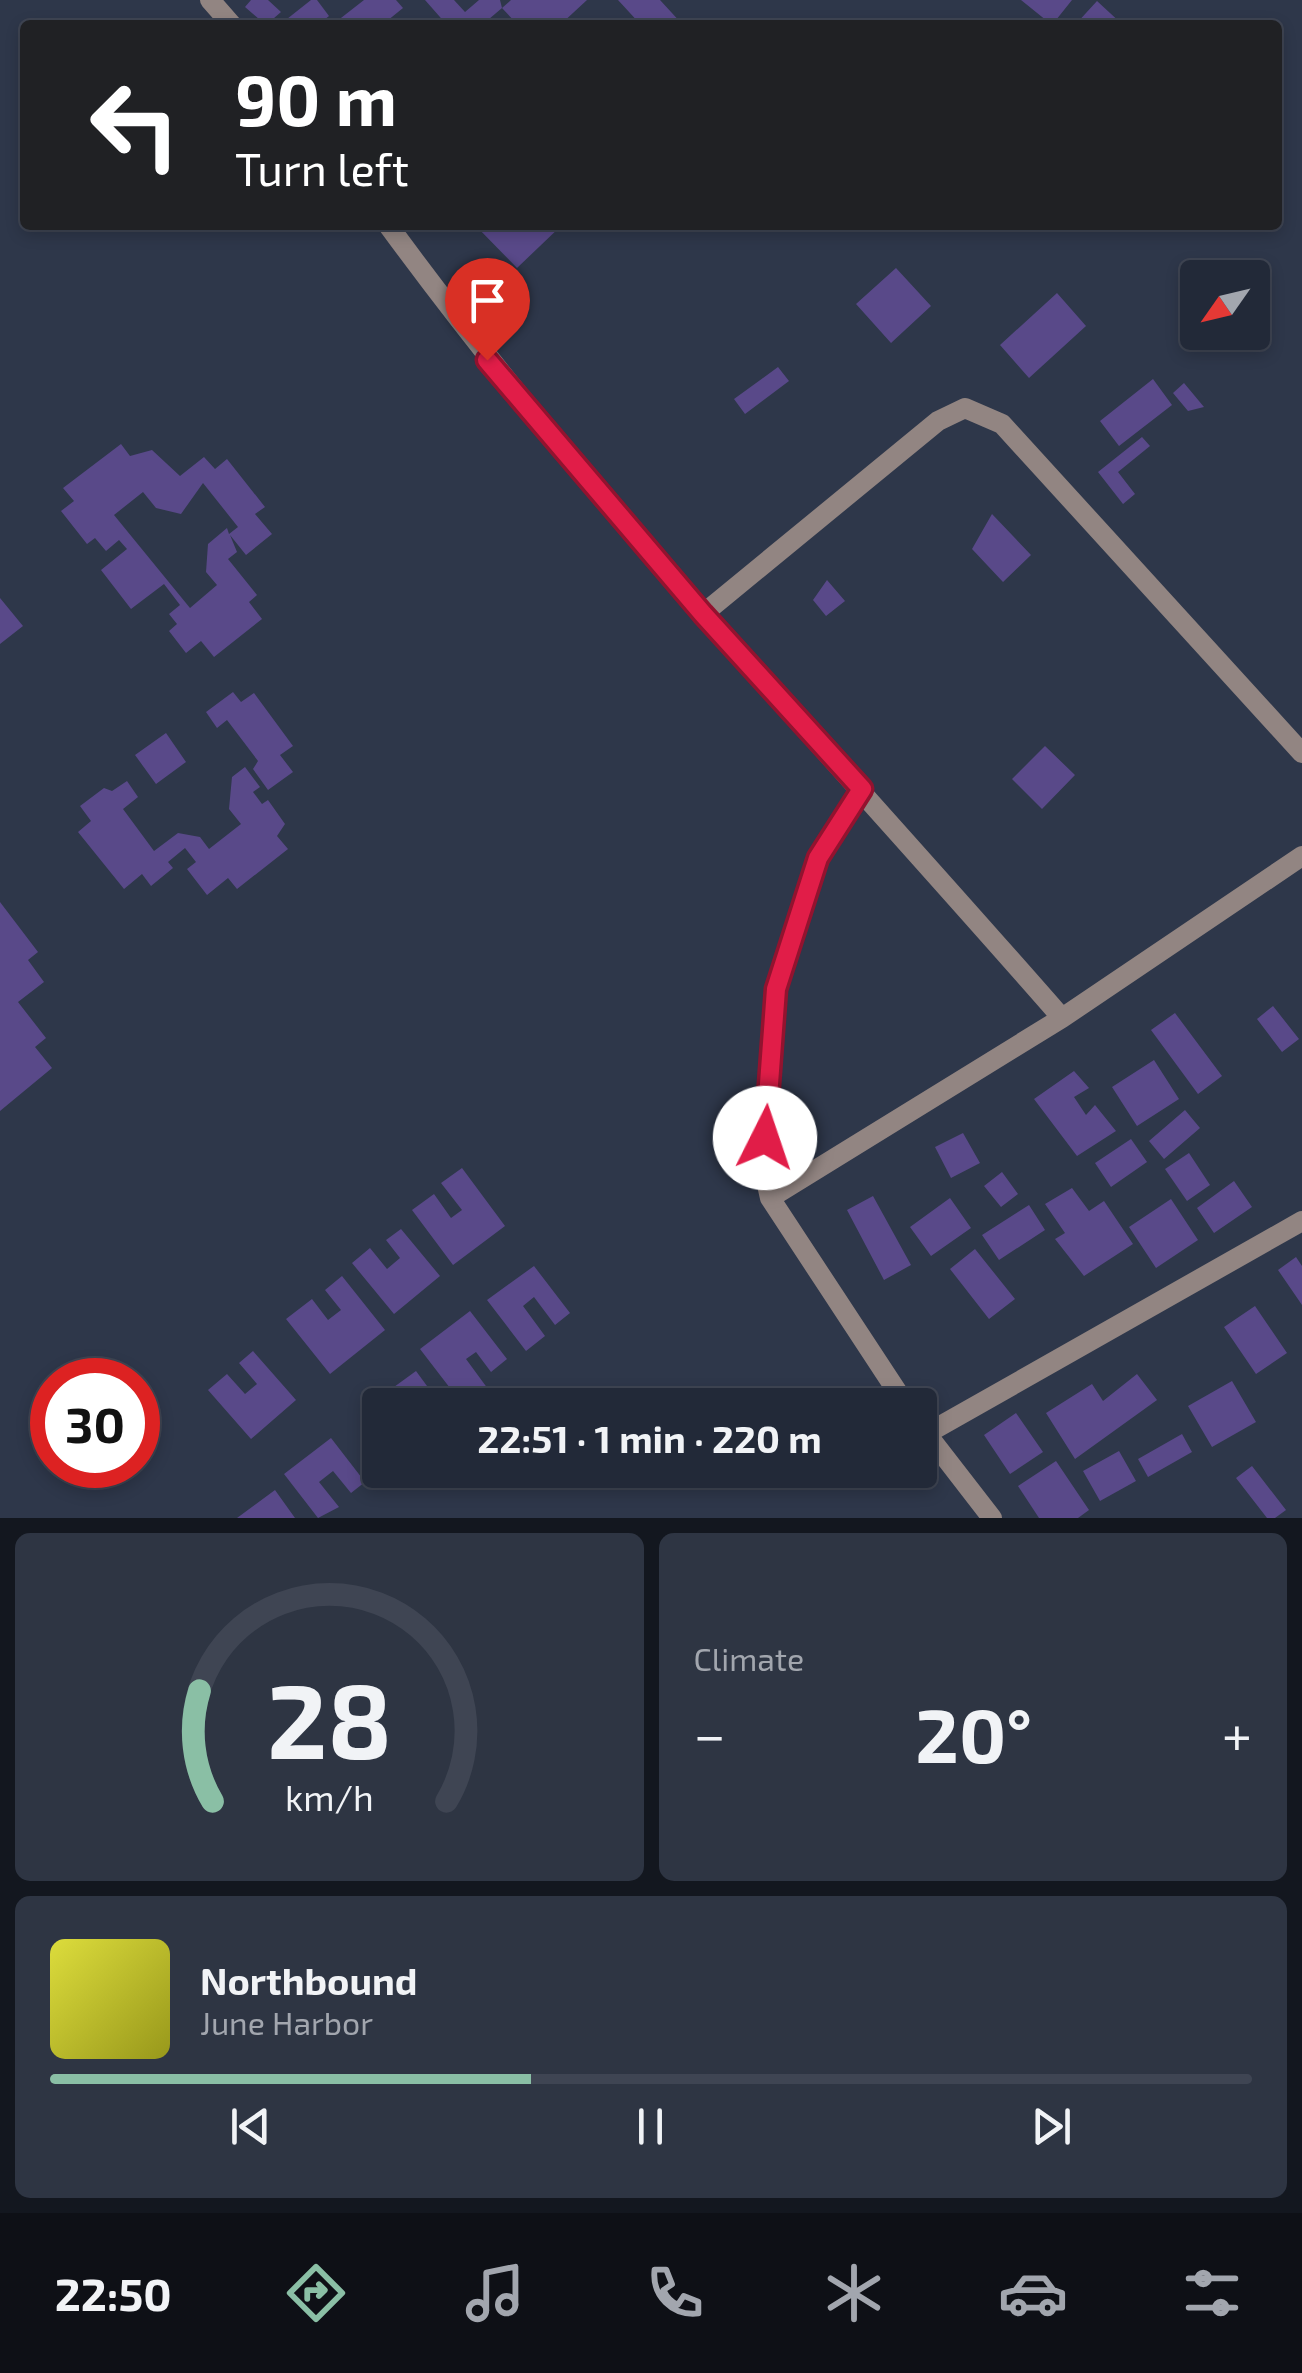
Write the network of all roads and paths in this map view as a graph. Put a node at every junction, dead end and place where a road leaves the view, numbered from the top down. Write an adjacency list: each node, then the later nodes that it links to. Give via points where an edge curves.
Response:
1 (210, 0): 2 (street)
2 (228, 20)
3 (392, 230): 4 (street, via 487,360)
4 (703, 614): 5 (street, via 938,421 964,408 1002,424); 6 (street)
5 (1302, 753)
6 (862, 789): 8 (street); 9 (street, via 818,858 776,989 762,1167)
7 (1302, 856): 8 (street)
8 (1062, 1018): 9 (street)
9 (770, 1198): 11 (street)
10 (1302, 1221): 12 (street)
11 (895, 1388)
12 (937, 1422)
13 (937, 1448): 14 (street)
14 (992, 1518)

